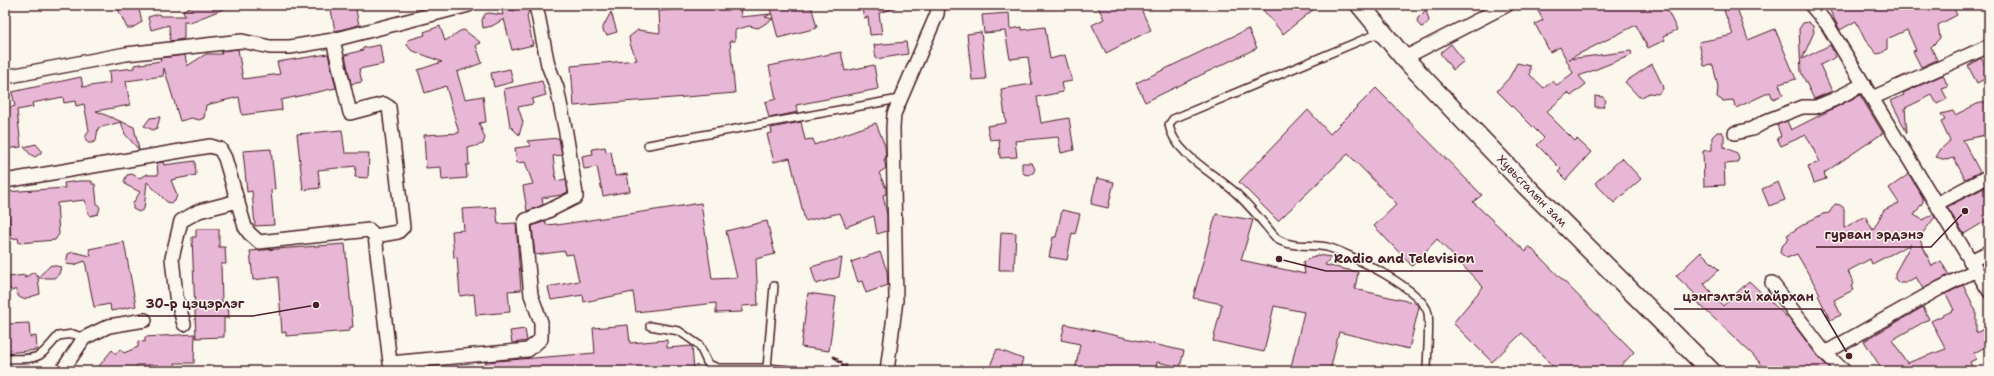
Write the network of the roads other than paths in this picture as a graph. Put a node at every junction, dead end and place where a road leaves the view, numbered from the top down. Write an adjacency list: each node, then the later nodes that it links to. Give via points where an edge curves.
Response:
1 (469, 5): 8 (street)
2 (536, 5): 34 (street, via 548,65 560,103 576,194 576,197 526,220 524,225 531,296 541,322 541,339 528,350)
3 (938, 5): 14 (street, via 937,14)
4 (1360, 5): 7 (main road, Хувьсгалын зам)
5 (1507, 5): 10 (street)
6 (1811, 5): 12 (street, via 1827,24)
7 (1381, 32): 10 (main road, Хувьсгалын зам); 38 (lane, via 1173,119 1168,125 1170,136 1194,160 1237,194 1277,239 1285,244 1326,247 1343,252 1374,268 1423,301 1428,313)
8 (333, 40): 11 (street, via 290,47 242,41 126,54); 21 (street, via 350,113 384,104 388,107 403,227 398,232)
9 (1989, 46): 13 (street)
10 (1404, 58): 39 (main road, Хувьсгалын зам, via 1526,186)
11 (5, 77)
12 (1864, 84): 13 (street); 15 (street, via 1833,100 1816,106 1802,107 1752,129)
13 (1872, 98): 20 (street)
14 (899, 99): 16 (lane); 37 (street, via 893,128 896,300)
15 (1735, 133)
16 (648, 145)
17 (1989, 176): 20 (street)
18 (5, 181): 19 (street, via 210,146 220,149 226,158)
19 (238, 201): 21 (street, via 245,227 259,242 369,230); 28 (street, via 200,211 181,221 172,258 176,296)
20 (1936, 204): 23 (street)
21 (375, 236): 34 (street)
22 (1989, 252): 23 (street)
23 (1973, 266): 26 (street); 31 (street, via 1940,288)
24 (1772, 283): 31 (street)
25 (774, 286): 33 (lane)
26 (1989, 291)
27 (145, 320): 30 (street, via 109,326)
28 (184, 324)
29 (650, 326): 33 (lane, via 679,331 699,346 708,364 718,368)
30 (84, 338): 32 (lane, via 73,334 58,336 39,357); 35 (street)
31 (1825, 353): 40 (street)
32 (5, 358)
33 (766, 368): 36 (lane)
34 (390, 369)
35 (62, 371)
36 (800, 371)
37 (887, 371)
38 (1427, 371)
39 (1711, 371)
40 (1844, 371)

